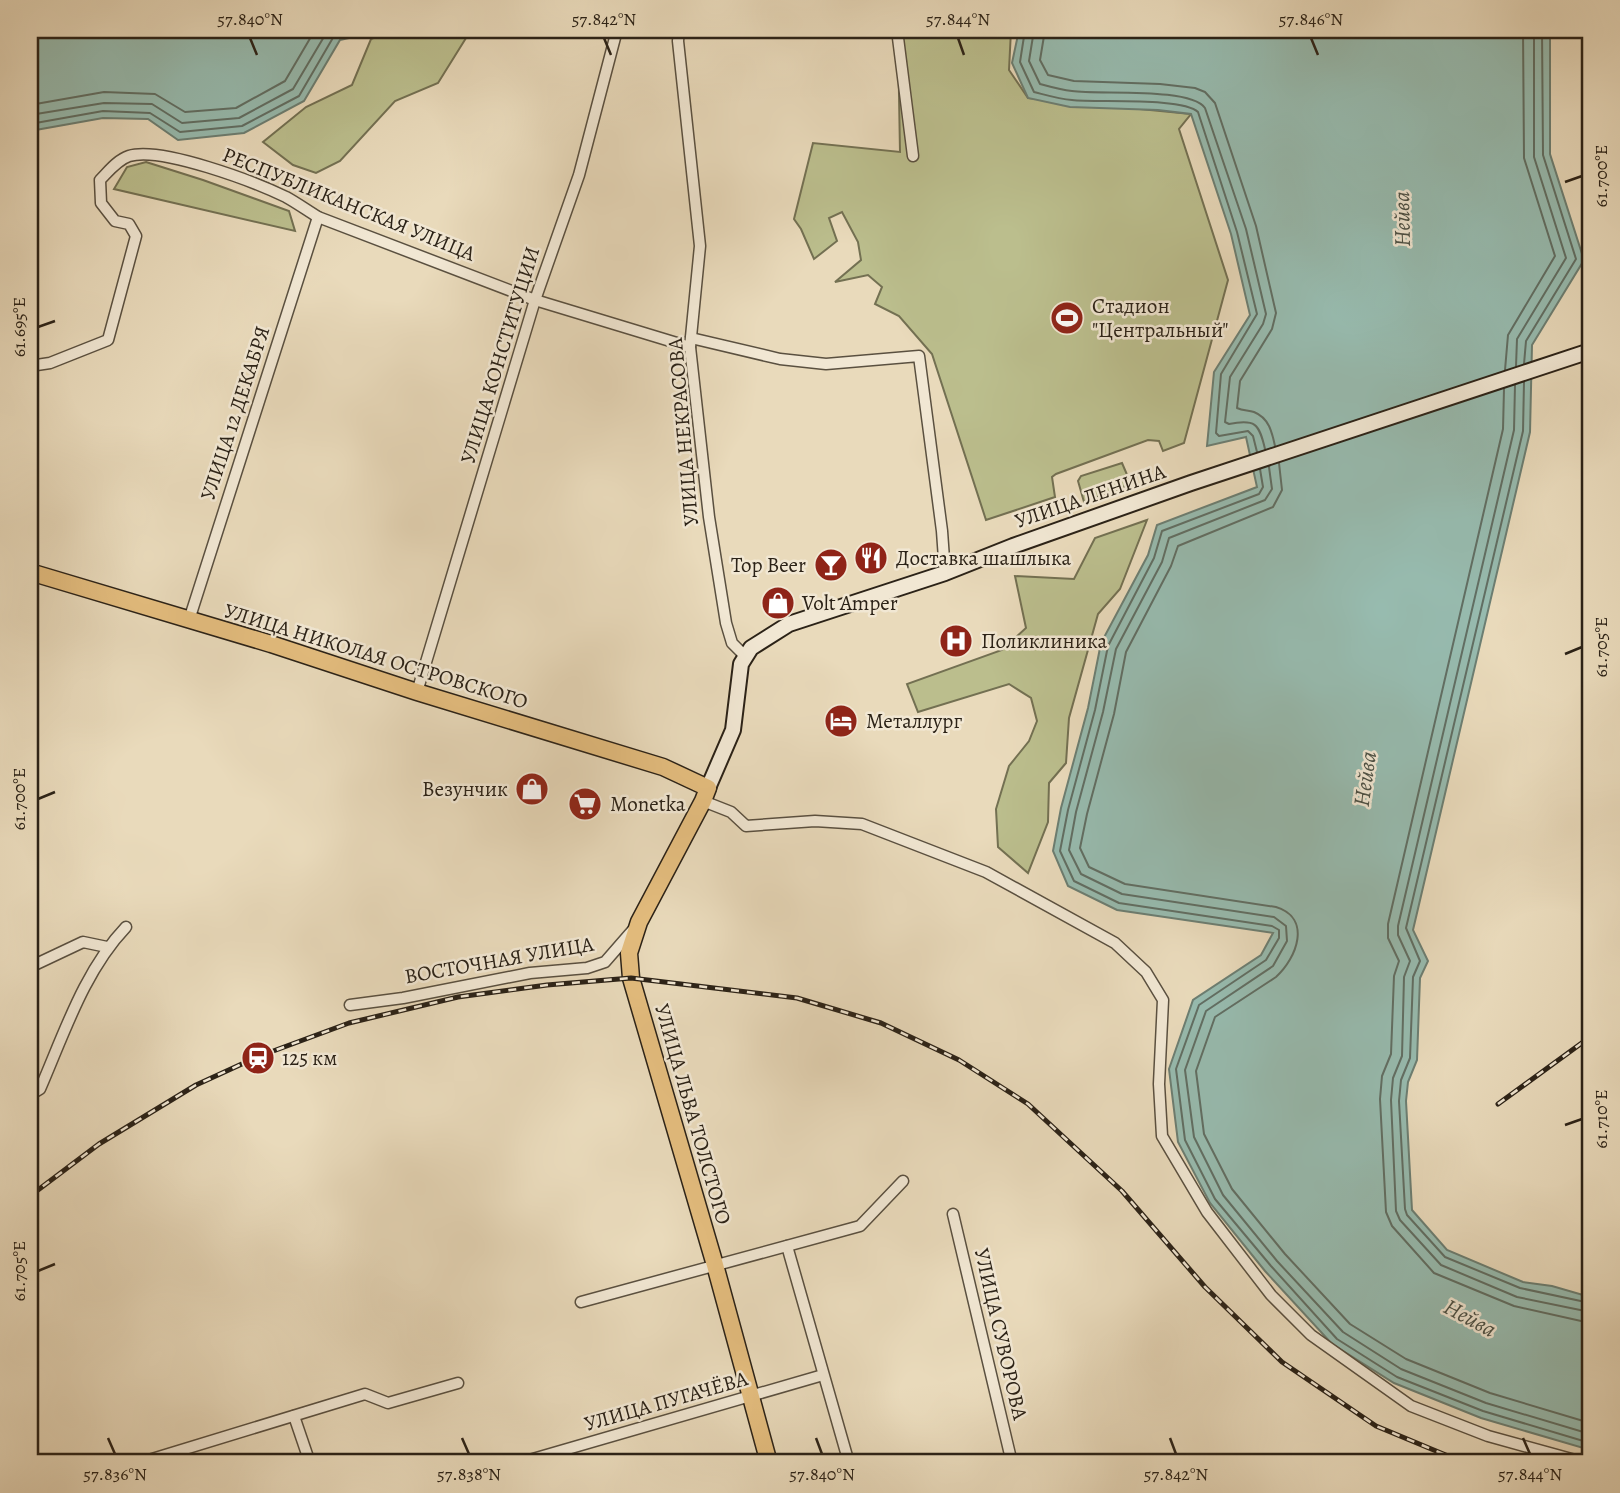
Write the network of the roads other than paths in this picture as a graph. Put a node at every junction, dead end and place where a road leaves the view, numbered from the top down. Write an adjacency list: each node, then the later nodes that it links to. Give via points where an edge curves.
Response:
1 (618, 30): 6 (street, УЛИЦА КОНСТИТУЦИИ, via 579,175)
2 (679, 30): 7 (street, УЛИЦА НЕКРАСОВА, via 700,246)
3 (897, 30): 4 (street)
4 (913, 156)
5 (318, 217): 6 (street, РЕСПУБЛИКАНСКАЯ УЛИЦА); 9 (street, РЕСПУБЛИКАНСКАЯ УЛИЦА, via 286,198 214,168 152,155 129,156 100,180 101,203 115,221 129,224 136,236 108,340); 12 (street, УЛИЦА 12 ДЕКАБРЯ)
6 (535, 300): 7 (street, РЕСПУБЛИКАНСКАЯ УЛИЦА); 14 (street, УЛИЦА КОНСТИТУЦИИ)
7 (691, 343): 11 (street, РЕСПУБЛИКАНСКАЯ УЛИЦА, via 826,364 919,356); 13 (street, УЛИЦА НЕКРАСОВА, via 709,517 726,624 732,643)
8 (1590, 351): 11 (main road, УЛИЦА ЛЕНИНА, via 1191,483)
9 (30, 366)
10 (30, 572): 12 (main road, УЛИЦА НИКОЛАЯ ОСТРОВСКОГО)
11 (945, 573): 13 (main road, УЛИЦА ЛЕНИНА, via 789,624)
12 (188, 620): 14 (main road, УЛИЦА НИКОЛАЯ ОСТРОВСКОГО)
13 (745, 656): 15 (main road, via 733,730)
14 (417, 692): 15 (main road, УЛИЦА НИКОЛАЯ ОСТРОВСКОГО, via 663,767)
15 (705, 794): 16 (main road, УЛИЦА ЛЬВА ТОЛСТОГО); 37 (street, via 746,826 815,821 862,824 986,872 1115,943 1146,972 1163,1000 1159,1084 1163,1136 1207,1212 1271,1295 1311,1335 1411,1406 1488,1436)
16 (639, 922): 20 (street, ВОСТОЧНАЯ УЛИЦА, via 605,962 587,968 530,973); 25 (main road, УЛИЦА ЛЬВА ТОЛСТОГО, via 629,953 631,978)
17 (126, 927): 18 (street)
18 (107, 947): 19 (street, via 83,942); 21 (street, via 40,1089)
19 (30, 967)
20 (350, 1005)
21 (30, 1095)
22 (903, 1181): 24 (street, via 860,1226)
23 (953, 1214): 36 (street, УЛИЦА СУВОРОВА)
24 (787, 1246): 25 (street); 27 (street)
25 (715, 1265): 26 (street); 29 (main road, УЛИЦА ЛЬВА ТОЛСТОГО)
26 (582, 1302)
27 (823, 1375): 29 (street, УЛИЦА ПУГАЧЁВА); 35 (street)
28 (458, 1383): 30 (street, via 388,1403 365,1394)
29 (751, 1397): 33 (street, УЛИЦА ПУГАЧЁВА); 34 (main road, УЛИЦА ЛЬВА ТОЛСТОГО)
30 (294, 1416): 31 (street); 32 (street)
31 (139, 1463)
32 (310, 1463)
33 (519, 1463)
34 (769, 1463)
35 (849, 1463)
36 (1012, 1463)
37 (1586, 1463)

